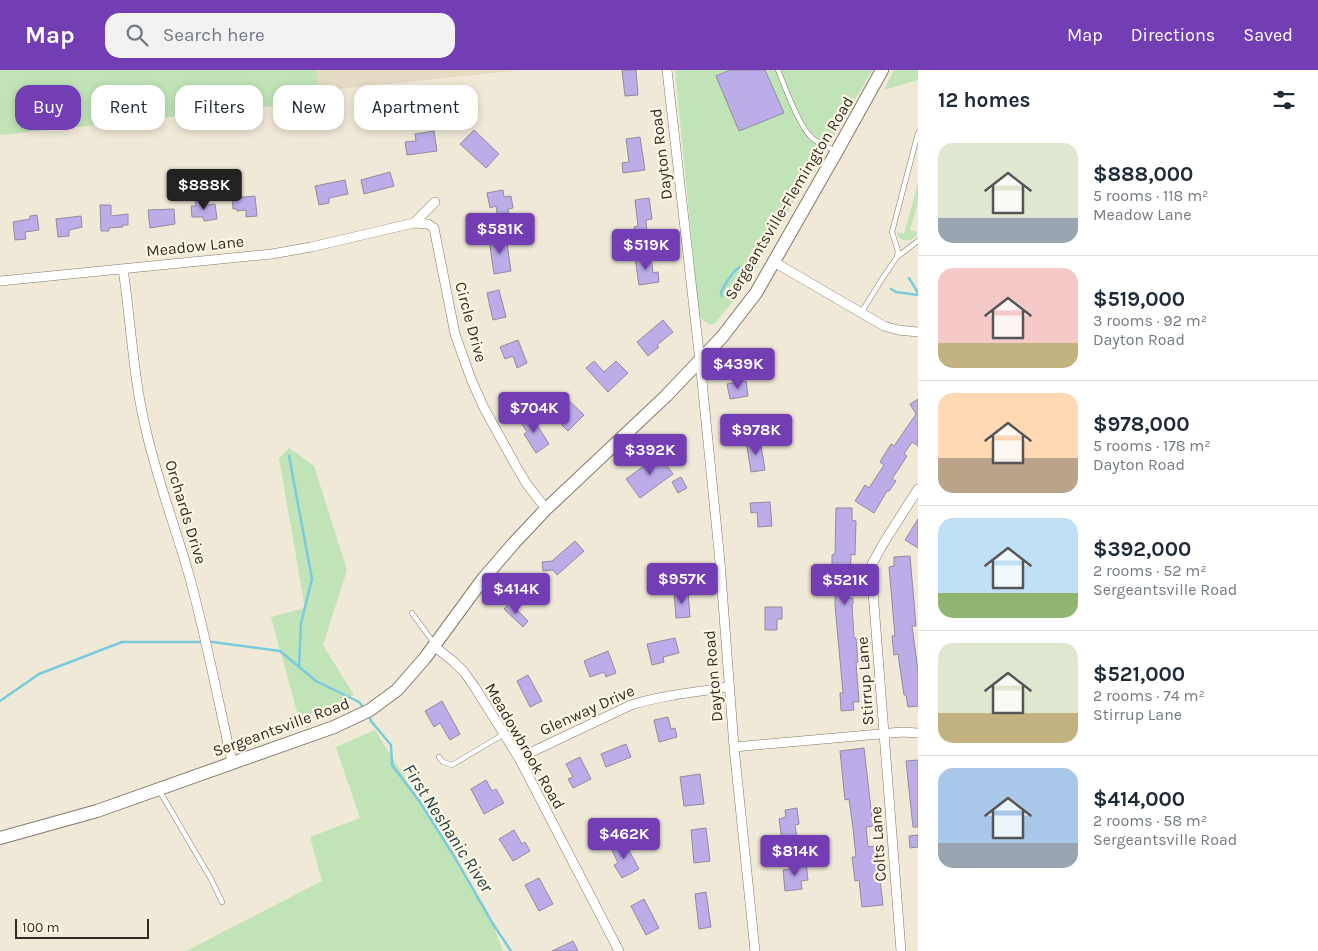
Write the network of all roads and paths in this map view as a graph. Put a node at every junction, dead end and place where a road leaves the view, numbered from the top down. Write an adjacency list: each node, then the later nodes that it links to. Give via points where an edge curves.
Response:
1 (667, 70): 15 (street, Dayton Road)
2 (778, 70): 5 (lane, via 797,116 811,138)
3 (882, 70): 5 (main road, Sergeantsville-Flemington Road)
4 (918, 133): 9 (lane, via 892,232)
5 (838, 151): 10 (main road, Sergeantsville-Flemington Road)
6 (436, 202): 7 (street)
7 (414, 223): 11 (street, Meadow Lane, via 272,254); 17 (street, Circle Drive, via 434,228 454,327 471,379 516,466)
8 (918, 241): 9 (lane)
9 (897, 257): 13 (lane)
10 (774, 262): 13 (street); 15 (main road, Sergeantsville-Flemington Road, via 756,293)
11 (123, 269): 12 (street, Meadow Lane); 27 (street, Orchards Drive, via 145,428 201,618)
12 (0, 282)
13 (861, 313): 14 (street, via 884,326)
14 (918, 332)
15 (700, 361): 17 (main road, Sergeantsville Road); 20 (street, Dayton Road)
16 (918, 489): 23 (street, Stirrup Lane, via 872,564)
17 (546, 509): 19 (main road, Sergeantsville Road, via 483,579)
18 (412, 613): 19 (lane)
19 (435, 645): 22 (street, Meadowbrook Road, via 464,672); 27 (main road, Sergeantsville Road, via 396,690 370,710 334,727)
20 (729, 687): 24 (street, Dayton Road); 26 (street, Glenway Drive, via 631,705)
21 (918, 733): 23 (street)
22 (504, 734): 25 (lane, via 452,765); 26 (street, Meadowbrook Road)
23 (884, 734): 24 (street); 33 (street, Colts Lane)
24 (734, 747): 32 (street, Dayton Road)
25 (438, 757)
26 (519, 758): 31 (street, Meadowbrook Road)
27 (232, 762): 28 (main road, Sergeantsville Road)
28 (158, 789): 29 (main road, Sergeantsville Road); 30 (lane)
29 (0, 838)
30 (222, 902)
31 (619, 951)
32 (754, 951)
33 (901, 951)

